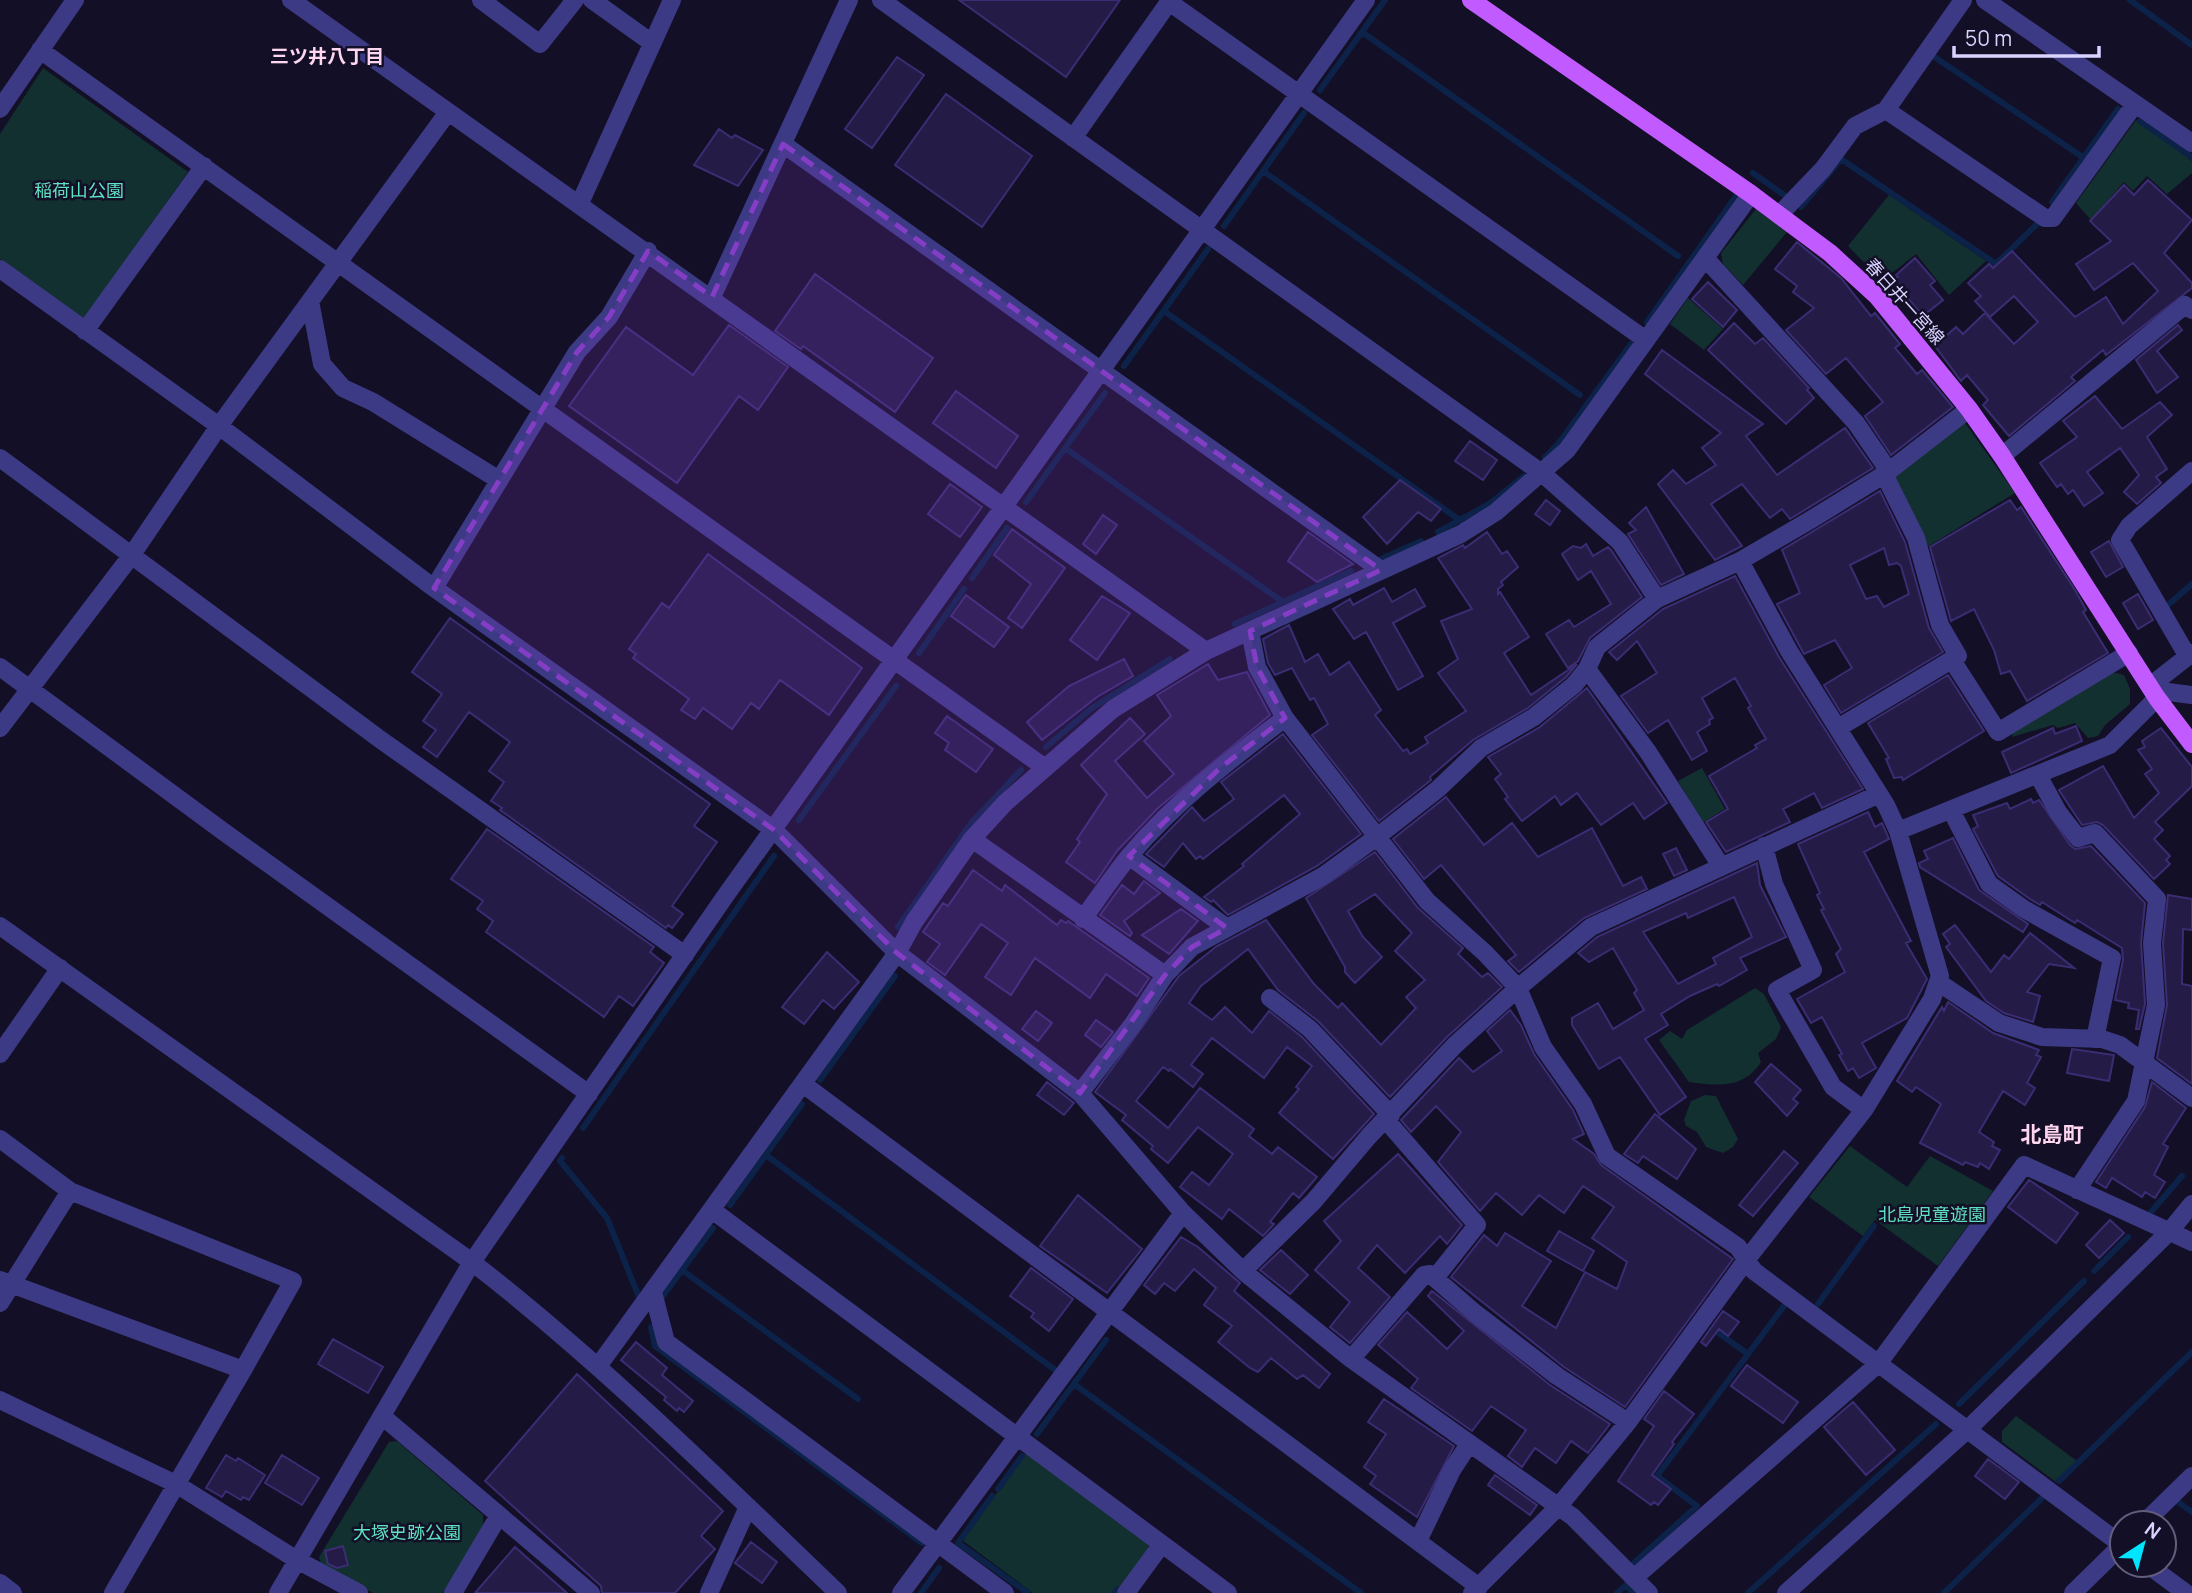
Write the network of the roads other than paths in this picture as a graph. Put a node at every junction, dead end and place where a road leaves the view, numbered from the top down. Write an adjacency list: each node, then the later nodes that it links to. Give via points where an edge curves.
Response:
1 (75, 0): 14 (street)
2 (291, 0): 19 (street)
3 (481, 0): 4 (street, via 540,44)
4 (575, 0)
5 (592, 0): 13 (street)
6 (672, 0): 13 (street)
7 (849, 0): 22 (street)
8 (881, 0): 20 (street)
9 (1366, 0): 15 (street)
10 (1471, 0): 24 (main road, 春日井一宮線)
11 (1963, 0): 18 (street)
12 (1985, 0): 16 (street)
13 (652, 43): 25 (street)
14 (40, 50): 17 (street); 23 (street)
15 (1299, 94): 20 (street, via 1169,2); 27 (street); 36 (street)
16 (2135, 104): 18 (street, via 2053,218 2045,218); 21 (street)
17 (0, 109)
18 (1886, 110): 26 (street, via 1855,126 1823,169)
19 (447, 112): 25 (street); 30 (street)
20 (1073, 138): 27 (street)
21 (2192, 143)
22 (783, 144): 32 (street); 37 (street)
23 (204, 166): 30 (street); 35 (street)
24 (1751, 194): 26 (main road, 春日井一宮線); 29 (street)
25 (580, 203): 28 (street)
26 (1779, 215): 38 (main road, 春日井一宮線, via 1877,296)
27 (1202, 230): 37 (street); 43 (street)
28 (648, 251): 32 (street); 39 (street, via 609,317 577,352)
29 (1705, 258): 36 (street); 44 (street, via 1856,422 1884,464)
30 (337, 264): 33 (street); 39 (street)
31 (0, 269): 35 (street)
32 (712, 297): 47 (street)
33 (310, 301): 40 (street); 46 (street, via 323,364 343,388)
34 (2190, 304): 41 (street)
35 (85, 331): 40 (street)
36 (1646, 340): 43 (street, via 1567,450)
37 (1102, 371): 47 (street); 50 (street)
38 (1969, 409): 41 (main road, 春日井一宮線); 44 (street)
39 (542, 410): 46 (street); 58 (street)
40 (219, 426): 48 (street); 51 (street)
41 (2002, 456): 55 (main road, 春日井一宮線)
42 (0, 458): 48 (street)
43 (1543, 474): 50 (street, via 1461,534); 52 (street, via 1620,542)
44 (1885, 474): 49 (street); 57 (street, via 1916,538 1940,625 1958,656)
45 (2191, 475): 56 (street, via 2129,526 2120,540)
46 (499, 480): 51 (street)
47 (1005, 507): 54 (street); 58 (street)
48 (131, 556): 61 (street); 83 (street)
49 (1740, 561): 52 (street); 66 (street)
50 (1381, 570): 53 (street)
51 (434, 588): 72 (street)
52 (1657, 599): 60 (street, via 1597,647)
53 (1250, 631): 54 (street); 64 (street, via 1257,667)
54 (1206, 651): 68 (street, via 1113,709)
55 (2129, 653): 57 (street, via 1998,733); 62 (main road, 春日井一宮線)
56 (2190, 655): 62 (street)
57 (1952, 660): 66 (street)
58 (894, 661): 68 (street); 72 (street)
59 (0, 667): 61 (street)
60 (1587, 669): 74 (street, via 1534,717 1481,748 1438,789); 78 (street, via 1648,752)
61 (27, 690): 65 (street); 94 (street)
62 (2153, 692): 63 (street); 67 (main road, 春日井一宮線); 69 (street, via 2110,745)
63 (2192, 695)
64 (1285, 718): 74 (street); 77 (street, via 1172,810)
65 (0, 728)
66 (1838, 728): 70 (street)
67 (2192, 744)
68 (1044, 767): 75 (street)
69 (2038, 775): 71 (street); 91 (street, via 2078,838 2095,833 2157,899 2151,943 2156,1005)
70 (1877, 795): 73 (street); 76 (street)
71 (1951, 810): 73 (street); 89 (street, via 1989,884 2112,958)
72 (774, 830): 82 (street); 83 (street)
73 (1898, 831): 86 (street)
74 (1378, 835): 81 (street, via 1323,876); 87 (street, via 1427,901)
75 (972, 839): 79 (street); 82 (street)
76 (1764, 846): 78 (street); 96 (street, via 1774,884 1813,970 1777,989 1833,1087)
77 (1129, 856): 79 (street); 81 (street)
78 (1721, 866): 87 (street, via 1591,927)
79 (1083, 919): 85 (street)
80 (0, 926): 84 (street)
81 (1227, 928): 85 (street, via 1192,947)
82 (897, 953): 92 (street); 93 (street)
83 (685, 955): 94 (street)
84 (60, 968): 90 (street); 107 (street)
85 (1165, 975): 93 (street)
86 (1938, 982): 89 (street, via 1999,1023 2042,1037); 96 (street, via 1933,999)
87 (1518, 988): 97 (street, via 1455,1045); 106 (street, via 1543,1046 1583,1104 1607,1156 1738,1247)
88 (1270, 998): 97 (street, via 1310,1029)
89 (2095, 1039): 91 (street, via 2120,1045)
90 (0, 1054)
91 (2145, 1062): 95 (street); 99 (street, via 2136,1101)
92 (803, 1084): 102 (street); 113 (street)
93 (1080, 1093): 103 (street)
94 (589, 1094): 107 (street)
95 (2192, 1098)
96 (1864, 1110): 106 (street)
97 (1389, 1118): 108 (street); 109 (street, via 1477,1225)
98 (0, 1139): 100 (street)
99 (2077, 1190): 104 (street); 115 (street, via 2024,1165)
100 (70, 1191): 110 (street); 117 (street, via 293,1281)
101 (2192, 1205): 104 (street)
102 (712, 1210): 111 (street); 122 (street)
103 (1183, 1213): 108 (street); 113 (street)
104 (2169, 1232): 105 (street); 121 (street)
105 (2192, 1242)
106 (1747, 1259): 115 (street, via 1754,1271); 120 (street)
107 (471, 1262): 116 (street); 119 (street)
108 (1243, 1271): 114 (street)
109 (1435, 1278): 114 (street, via 1424,1275); 120 (street, via 1558,1376)
110 (6, 1282): 112 (street); 117 (street)
111 (653, 1292): 116 (street); 132 (street, via 666,1342)
112 (0, 1303)
113 (1109, 1312): 122 (street); 131 (street)
114 (1351, 1359): 123 (street)
115 (1878, 1364): 121 (street); 136 (street)
116 (599, 1365): 126 (street)
117 (243, 1370): 125 (street)
118 (0, 1400): 125 (street)
119 (383, 1416): 129 (street); 135 (street)
120 (1628, 1422): 127 (street)
121 (1967, 1430): 130 (street); 153 (street)
122 (1017, 1436): 132 (street); 133 (street)
123 (1469, 1444): 127 (street); 131 (street)
124 (2192, 1476): 128 (street)
125 (176, 1484): 135 (street); 141 (street)
126 (748, 1507): 146 (street); 147 (street)
127 (1558, 1507): 136 (street); 139 (street)
128 (2158, 1509)
129 (498, 1517): 144 (street); 145 (street)
130 (2108, 1535)
131 (1418, 1541): 139 (street)
132 (938, 1543): 148 (street); 149 (street)
133 (1162, 1544): 150 (street); 151 (street)
134 (2108, 1559): 154 (street)
135 (297, 1560): 142 (street); 143 (street)
136 (1634, 1578): 152 (street)
137 (2167, 1579): 155 (street)
138 (0, 1583): 140 (street)
139 (1476, 1590)
140 (13, 1593)
141 (113, 1593)
142 (278, 1593)
143 (359, 1593)
144 (453, 1593)
145 (591, 1593)
146 (709, 1593)
147 (838, 1593)
148 (901, 1593)
149 (1005, 1593)
150 (1126, 1593)
151 (1228, 1593)
152 (1649, 1593)
153 (1786, 1593)
154 (2073, 1593)
155 (2186, 1593)

